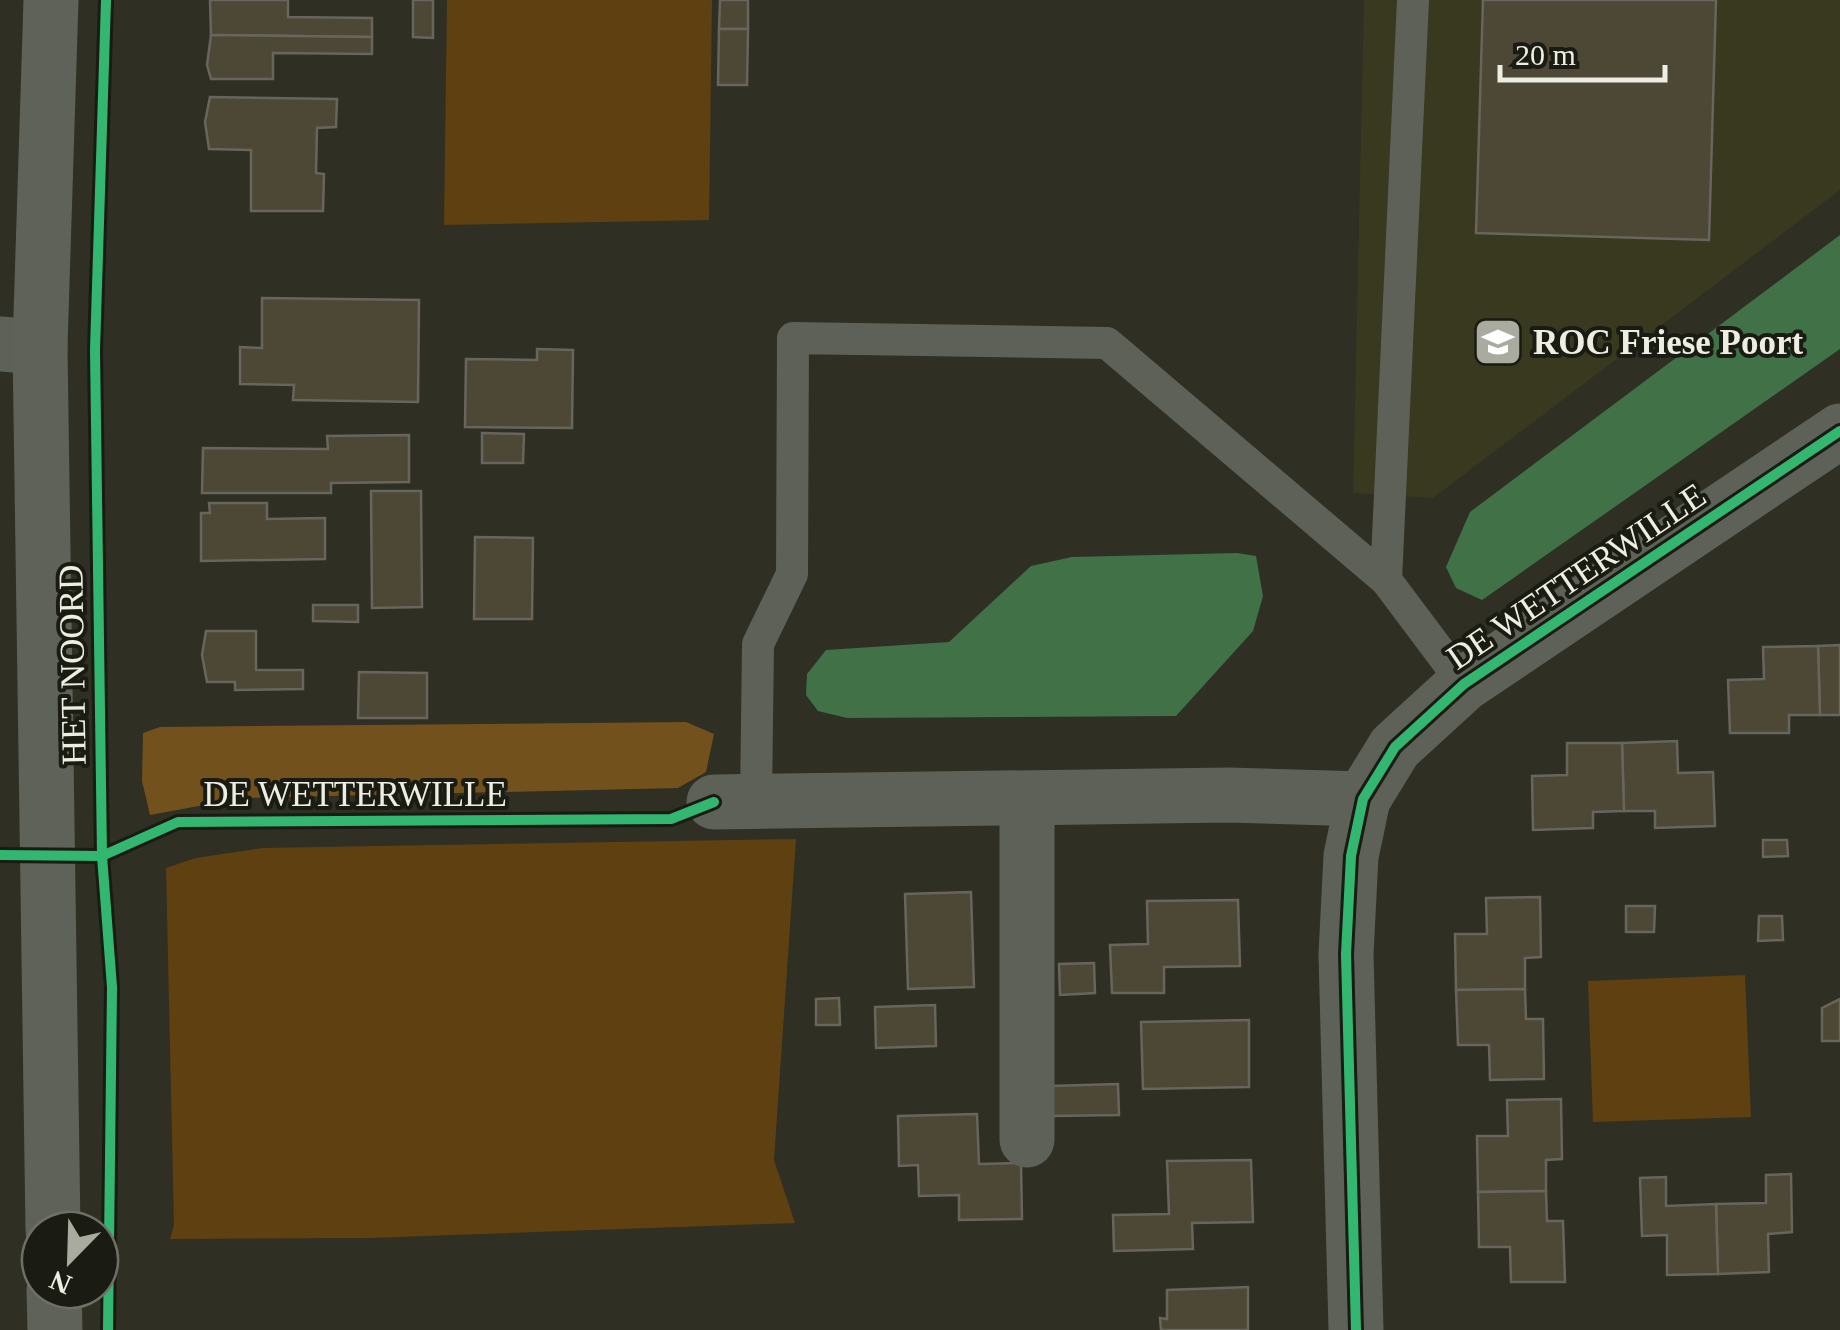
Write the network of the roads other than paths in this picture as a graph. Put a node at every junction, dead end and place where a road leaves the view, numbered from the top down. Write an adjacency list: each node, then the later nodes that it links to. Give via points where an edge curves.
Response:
1 (50, 0): 3 (main road, HET NOORD)
2 (1413, 0): 5 (lane)
3 (20, 345): 11 (main road, HET NOORD)
4 (1840, 430): 6 (street, DE WETTERWILLE)
5 (1386, 580): 6 (lane); 9 (lane, via 1106,343 793,338 792,574 758,644)
6 (1464, 684): 7 (street, DE WETTERWILLE, via 1395,746)
7 (1363, 799): 8 (street); 12 (street, DE WETTERWILLE, via 1351,856 1346,954)
8 (1027, 800): 9 (street); 10 (street)
9 (735, 801)
10 (1027, 1140)
11 (52, 1210)
12 (1356, 1330)

